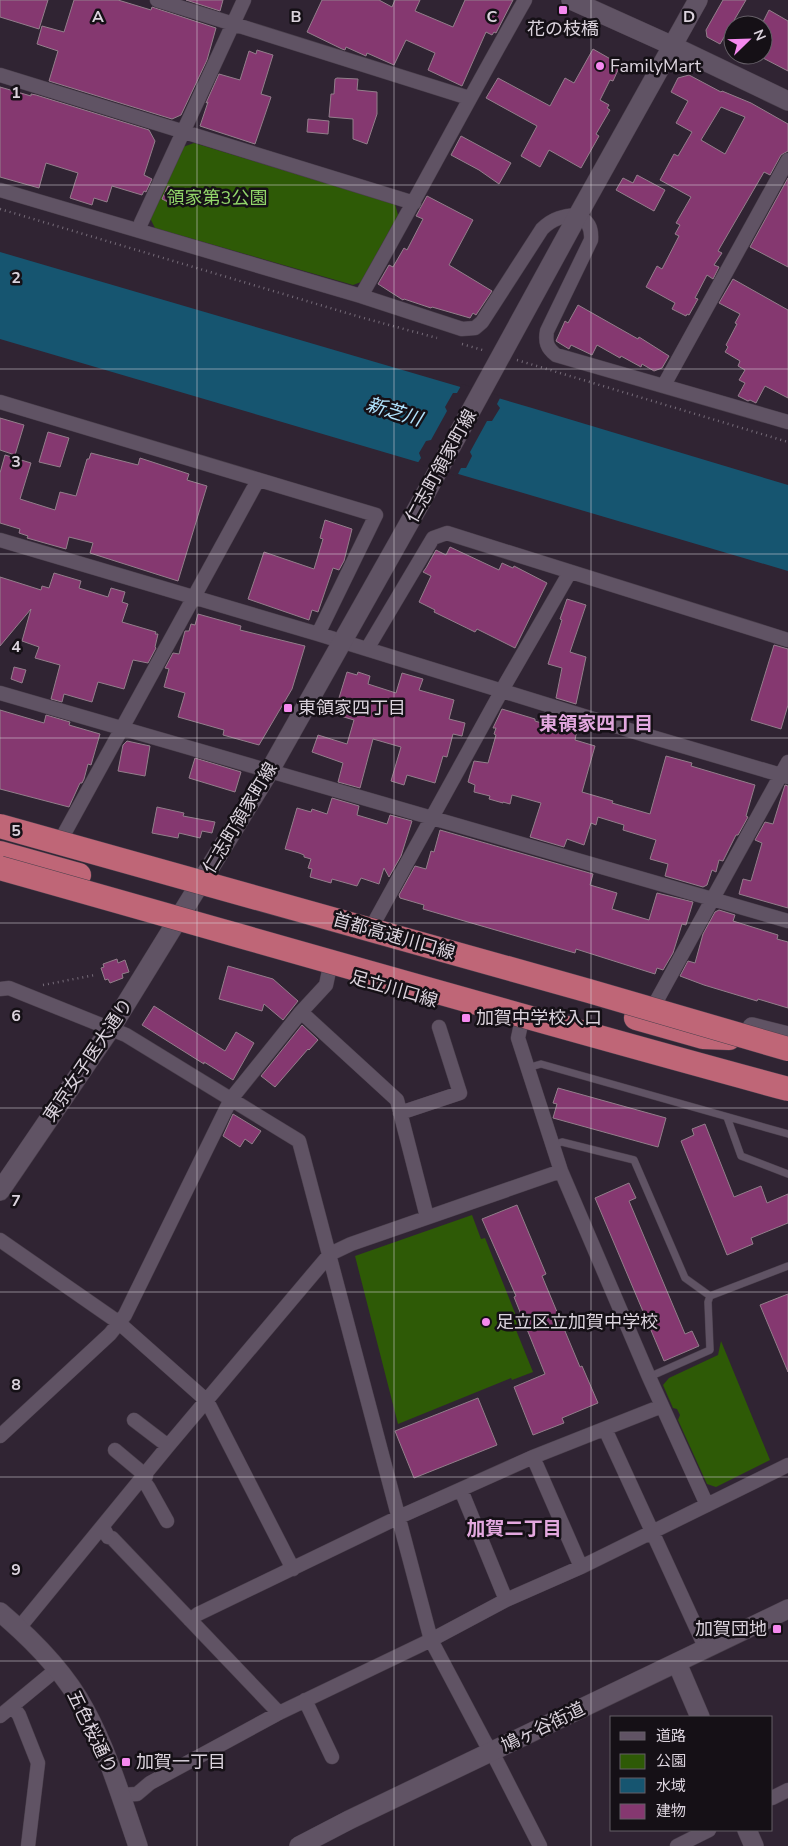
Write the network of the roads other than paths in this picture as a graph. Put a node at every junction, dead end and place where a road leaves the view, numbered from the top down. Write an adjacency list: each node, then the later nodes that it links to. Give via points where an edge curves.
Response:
1 (160, 0): 6 (street)
2 (244, 0): 6 (street)
3 (525, 0): 9 (street)
4 (571, 0): 7 (main road)
5 (698, 0): 7 (main road, 仁志町領家町線)
6 (233, 24): 9 (street); 11 (street)
7 (673, 46): 10 (main road); 15 (main road, 仁志町領家町線)
8 (0, 75): 11 (street)
9 (469, 98): 14 (street)
10 (788, 101)
11 (183, 132): 14 (street); 16 (street)
12 (788, 160): 18 (street)
13 (0, 190): 16 (street)
14 (414, 203): 17 (street)
15 (578, 215): 17 (street, via 560,217 542,229 482,322 474,328 462,329); 18 (street, via 588,222 591,240 547,331 545,340 549,350 556,355); 27 (main road, 仁志町領家町線, via 492,357 422,500)
16 (140, 230): 17 (street)
17 (361, 296)
18 (664, 385): 20 (street)
19 (0, 402): 21 (street)
20 (788, 422)
21 (258, 480): 24 (street); 25 (street, via 376,515)
22 (0, 540): 24 (street)
23 (570, 572): 26 (street); 28 (street, via 447,533 433,538); 29 (street)
24 (194, 598): 25 (street); 31 (street)
25 (318, 634): 27 (street)
26 (788, 640)
27 (342, 642): 28 (street); 32 (main road, 仁志町領家町線)
28 (368, 649): 29 (street)
29 (502, 691): 33 (street); 35 (street)
30 (0, 693): 31 (street)
31 (124, 728): 32 (street); 38 (street)
32 (270, 770): 35 (street); 41 (main road, 仁志町領家町線)
33 (786, 771): 43 (street)
34 (0, 816): 38 (main road)
35 (432, 817): 43 (street); 44 (street)
36 (0, 826): 57 (highway, 首都高速川口線, bridge)
37 (0, 833): 52 (highway)
38 (64, 834): 41 (main road)
39 (0, 853): 52 (highway)
40 (0, 868): 59 (highway, bridge)
41 (207, 874): 44 (main road); 46 (main road, 仁志町領家町線)
42 (0, 878): 46 (main road, 足立川口線)
43 (712, 899): 45 (street); 49 (street)
44 (375, 921): 49 (main road)
45 (788, 921)
46 (175, 927): 47 (main road, 足立川口線); 54 (main road, 東京女子医大通り)
47 (329, 971): 50 (street, via 326,985); 51 (main road, 足立川口線)
48 (0, 989): 54 (street, via 9,988)
49 (657, 1000): 55 (main road)
50 (301, 1012): 60 (street); 62 (street, via 397,1100)
51 (520, 1024): 58 (street, via 518,1038); 61 (main road, 足立川口線)
52 (633, 1026): 56 (highway); 61 (highway)
53 (439, 1027): 62 (street, via 460,1093)
54 (111, 1028): 60 (street); 68 (main road, 東京女子医大通り)
55 (788, 1036)
56 (788, 1043)
57 (788, 1049)
58 (527, 1068): 63 (lane, via 541,1064); 65 (street)
59 (788, 1090)
60 (231, 1099): 71 (street, via 299,1141); 74 (street, via 125,1315)
61 (788, 1099)
62 (400, 1113): 69 (street)
63 (727, 1117): 64 (lane); 67 (lane, via 741,1156)
64 (788, 1134)
65 (552, 1144): 66 (street); 73 (lane, via 562,1142 634,1160 685,1278)
66 (561, 1171): 69 (street); 75 (street)
67 (788, 1174)
68 (2, 1184)
69 (427, 1217): 71 (street)
70 (0, 1240): 74 (street)
71 (330, 1254): 76 (street); 88 (street)
72 (788, 1266): 73 (lane)
73 (710, 1296): 75 (lane, via 710,1350)
74 (118, 1322): 76 (street); 80 (street, via 110,1334)
75 (649, 1377): 77 (street)
76 (206, 1401): 81 (street); 93 (street)
77 (662, 1406): 79 (street); 87 (street)
78 (134, 1420): 81 (street)
79 (605, 1430): 83 (street); 91 (street)
80 (0, 1436)
81 (168, 1446): 85 (street)
82 (115, 1450): 85 (street)
83 (533, 1457): 86 (street); 92 (street)
84 (788, 1465): 87 (street)
85 (144, 1478): 89 (street); 90 (street)
86 (461, 1490): 88 (street); 94 (street)
87 (706, 1505): 91 (street)
88 (399, 1517): 93 (street); 99 (street)
89 (167, 1521)
90 (103, 1528): 97 (street, via 108,1537); 98 (street)
91 (652, 1533): 92 (street); 100 (street)
92 (581, 1567): 94 (street)
93 (294, 1568): 97 (street)
94 (506, 1600): 99 (street)
95 (788, 1609): 100 (main road, 鳩ヶ谷街道)
96 (0, 1612): 98 (main road, 五色桜通り)
97 (190, 1620): 105 (street)
98 (19, 1628): 102 (main road, 五色桜通り)
99 (431, 1640): 103 (street); 108 (street)
100 (706, 1649): 101 (main road, 鳩ヶ谷街道)
101 (676, 1663): 107 (main road); 108 (main road, 鳩ヶ谷街道)
102 (57, 1669): 104 (street); 111 (main road, 五色桜通り, via 85,1710 103,1747)
103 (305, 1700): 105 (street); 109 (street)
104 (13, 1706): 106 (street); 115 (street, via 38,1763)
105 (279, 1713): 111 (street, via 150,1783 137,1794)
106 (0, 1716)
107 (700, 1716)
108 (492, 1752): 117 (main road, 鳩ヶ谷街道); 118 (street)
109 (332, 1757)
110 (788, 1790): 112 (street)
111 (120, 1796): 116 (main road, 五色桜通り)
112 (773, 1798)
113 (707, 1831): 119 (street)
114 (747, 1831): 120 (main road)
115 (28, 1846)
116 (138, 1846)
117 (299, 1846)
118 (540, 1846)
119 (677, 1846)
120 (754, 1846)

